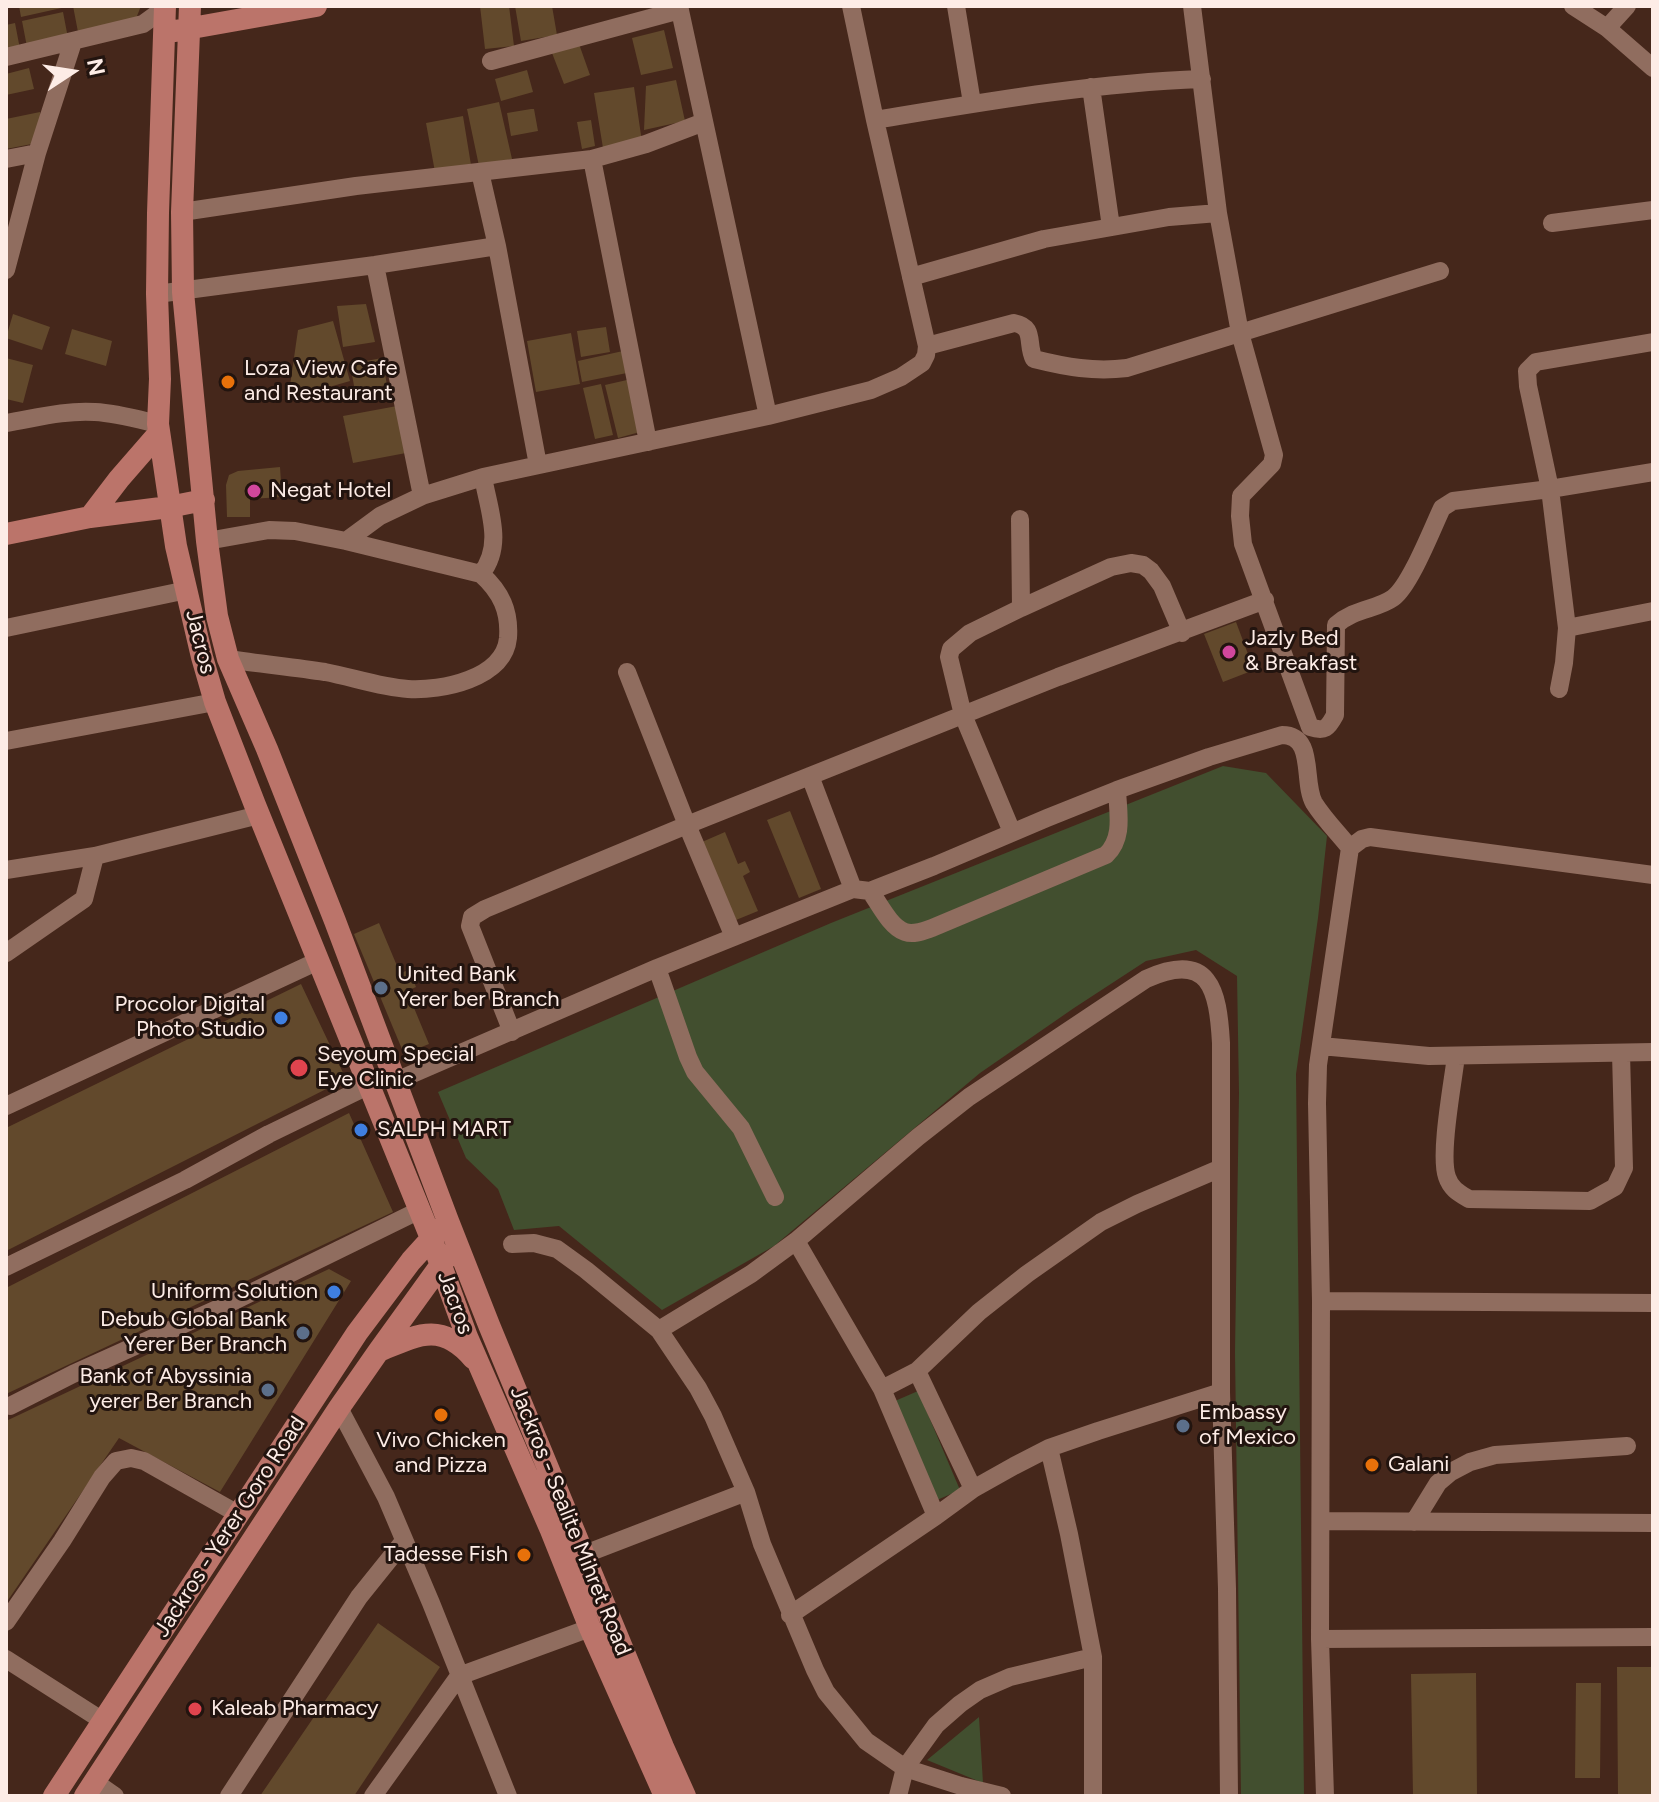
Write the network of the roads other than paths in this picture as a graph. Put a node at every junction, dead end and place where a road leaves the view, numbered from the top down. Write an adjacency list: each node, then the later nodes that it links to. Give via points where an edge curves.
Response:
1 (316, 6): 9 (main road)
2 (851, 6): 19 (street)
3 (956, 6): 18 (street)
4 (1192, 6): 16 (street)
5 (1573, 6): 11 (street)
6 (1627, 6): 11 (street)
7 (170, 7): 10 (main road, Jacros)
8 (679, 8): 14 (street); 20 (street)
9 (190, 17): 10 (main road); 26 (main road, Jacros)
10 (154, 28): 12 (street); 36 (main road, Jacros)
11 (1619, 38): 15 (street)
12 (73, 42): 13 (street); 21 (street)
13 (6, 57)
14 (491, 61)
15 (1653, 68)
16 (1202, 79): 17 (street); 27 (street)
17 (1091, 87): 18 (street); 29 (street)
18 (972, 103): 19 (street)
19 (875, 120): 34 (street)
20 (704, 122): 23 (street); 40 (street)
21 (37, 153): 22 (street); 32 (street)
22 (6, 159)
23 (592, 159): 24 (street); 43 (street)
24 (480, 172): 26 (street); 30 (street)
25 (1653, 210): 28 (street)
26 (182, 212): 35 (main road, Jacros)
27 (1218, 213): 29 (street); 37 (street)
28 (1552, 223)
29 (1111, 227): 34 (street, via 1044,239)
30 (497, 246): 31 (street); 44 (street)
31 (375, 265): 35 (street); 48 (street)
32 (6, 270)
33 (1440, 271): 37 (street)
34 (911, 277): 39 (street)
35 (183, 292): 36 (street); 49 (main road, Jacros)
36 (157, 294): 42 (main road, Jacros)
37 (1240, 333): 39 (street, via 1107,371 1034,359 1029,334 1014,323); 58 (street, via 1274,455 1272,464 1241,496 1243,544)
38 (1653, 342): 47 (street, via 1536,362 1527,371)
39 (927, 346): 40 (street, via 922,363 901,377 871,390)
40 (768, 416): 43 (street)
41 (6, 423): 42 (street, via 94,411)
42 (159, 428): 50 (main road, Jacros); 51 (main road)
43 (648, 442): 44 (street)
44 (538, 465): 46 (street)
45 (1653, 472): 47 (street)
46 (483, 477): 48 (street); 56 (street, via 495,541)
47 (1550, 489): 62 (street); 69 (street, via 1453,501 1442,508 1405,586 1392,599 1347,615 1336,625 1335,715 1328,727)
48 (422, 496): 55 (street, via 380,516)
49 (204, 500): 50 (main road); 54 (main road, Jacros)
50 (169, 507): 51 (main road); 57 (main road, Jacros)
51 (90, 517): 53 (main road)
52 (1020, 519): 59 (street)
53 (6, 534)
54 (207, 541): 55 (street, via 269,530); 64 (main road, Jacros)
55 (346, 541): 56 (street)
56 (481, 574): 64 (street, via 503,600 508,621 500,660 477,677 405,689)
57 (187, 590): 61 (street); 67 (main road, Jacros)
58 (1265, 600): 63 (street); 69 (street)
59 (1021, 608): 63 (street, via 1131,563 1143,565 1162,586); 68 (street, via 970,633 951,649)
60 (1653, 611): 62 (street)
61 (6, 628)
62 (1567, 628): 66 (street)
63 (1182, 633): 68 (street)
64 (228, 659): 90 (main road, Jacros)
65 (627, 672): 74 (street)
66 (1559, 689)
67 (215, 702): 70 (street); 73 (main road, Jacros)
68 (963, 715): 71 (street); 75 (street)
69 (1304, 734): 72 (street, via 1282,735); 76 (street, via 1308,790)
70 (6, 741)
71 (810, 776): 74 (street); 80 (street)
72 (1117, 790): 75 (street); 80 (street, via 1119,833 1106,855 932,928 903,932)
73 (259, 815): 77 (street); 83 (main road, Jacros)
74 (687, 825): 81 (street); 85 (street, via 472,917 470,926)
75 (1012, 832): 80 (street)
76 (1350, 848): 79 (street, via 1370,837); 86 (street)
77 (95, 856): 78 (street); 82 (street, via 84,899)
78 (6, 870)
79 (1653, 875)
80 (862, 890): 81 (street)
81 (734, 937): 84 (street)
82 (6, 953)
83 (318, 961): 91 (main road, Jacros); 92 (street)
84 (657, 968): 85 (street); 94 (street, via 695,1072 741,1128)
85 (512, 1032): 90 (street)
86 (1321, 1046): 89 (street); 103 (street)
87 (1653, 1052): 88 (street)
88 (1621, 1053): 89 (street); 89 (street, via 1624,1168 1615,1187 1590,1201 1469,1199 1455,1191 1444,1160)
89 (1456, 1056)
90 (396, 1081): 96 (main road, Jacros)
91 (370, 1085): 95 (main road, Jacros); 102 (street)
92 (6, 1106)
93 (1221, 1168): 98 (street, via 1220,1012 1211,985 1201,975 1167,970 969,1097); 108 (street, via 1101,1222 979,1312); 110 (street)
94 (775, 1197)
95 (420, 1210): 97 (main road, Jacros); 111 (street)
96 (448, 1221): 97 (main road); 99 (main road, Jacros)
97 (431, 1238): 101 (main road, Jacros); 117 (main road, Jackros - Yerer Goro Road, via 357,1333)
98 (796, 1241): 105 (street); 109 (street)
99 (456, 1244): 101 (main road); 123 (main road, Jackros - Sealite Mihret Road)
100 (512, 1244): 105 (street, via 557,1249)
101 (441, 1264): 106 (main road); 107 (main road, Jacros)
102 (6, 1267)
103 (1321, 1301): 104 (street); 119 (street)
104 (1653, 1303)
105 (659, 1330): 116 (street, via 698,1388)
106 (378, 1352): 107 (main road, via 432,1333 463,1347); 112 (main road)
107 (482, 1368): 126 (main road, Jacros)
108 (917, 1371): 109 (street); 115 (street)
109 (882, 1389): 118 (street)
110 (1221, 1392): 114 (street); 145 (street)
111 (10, 1406)
112 (339, 1408): 122 (street); 134 (main road)
113 (1627, 1446): 120 (street, via 1495,1455 1470,1462 1438,1483)
114 (1049, 1448): 115 (street); 129 (street)
115 (973, 1489): 118 (street)
116 (746, 1492): 123 (street); 124 (street)
117 (238, 1514): 125 (street, via 144,1461 116,1461); 132 (main road, Jackros - Yerer Goro Road)
118 (936, 1516): 124 (street)
119 (1321, 1521): 120 (street); 128 (street)
120 (1414, 1522): 121 (street)
121 (1653, 1523)
122 (404, 1541): 131 (street); 137 (street, via 359,1597)
123 (585, 1554): 141 (main road, Jackros - Sealite Mihret Road)
124 (790, 1615): 133 (street, via 842,1713 866,1741)
125 (6, 1622)
126 (590, 1628): 131 (street); 140 (main road, Jacros)
127 (1653, 1637): 128 (street)
128 (1320, 1639): 146 (street)
129 (1093, 1657): 133 (street, via 1010,1677 980,1690 936,1725); 144 (street)
130 (6, 1659): 132 (street)
131 (459, 1676): 138 (street); 139 (street)
132 (103, 1721): 135 (main road, Jackros - Yerer Goro Road)
133 (905, 1768): 142 (street); 143 (street)
134 (90, 1789): 136 (street)
135 (54, 1796)
136 (115, 1796)
137 (229, 1796)
138 (373, 1796)
139 (508, 1796)
140 (665, 1796)
141 (685, 1796)
142 (898, 1796)
143 (1002, 1796)
144 (1093, 1796)
145 (1229, 1796)
146 (1325, 1796)

